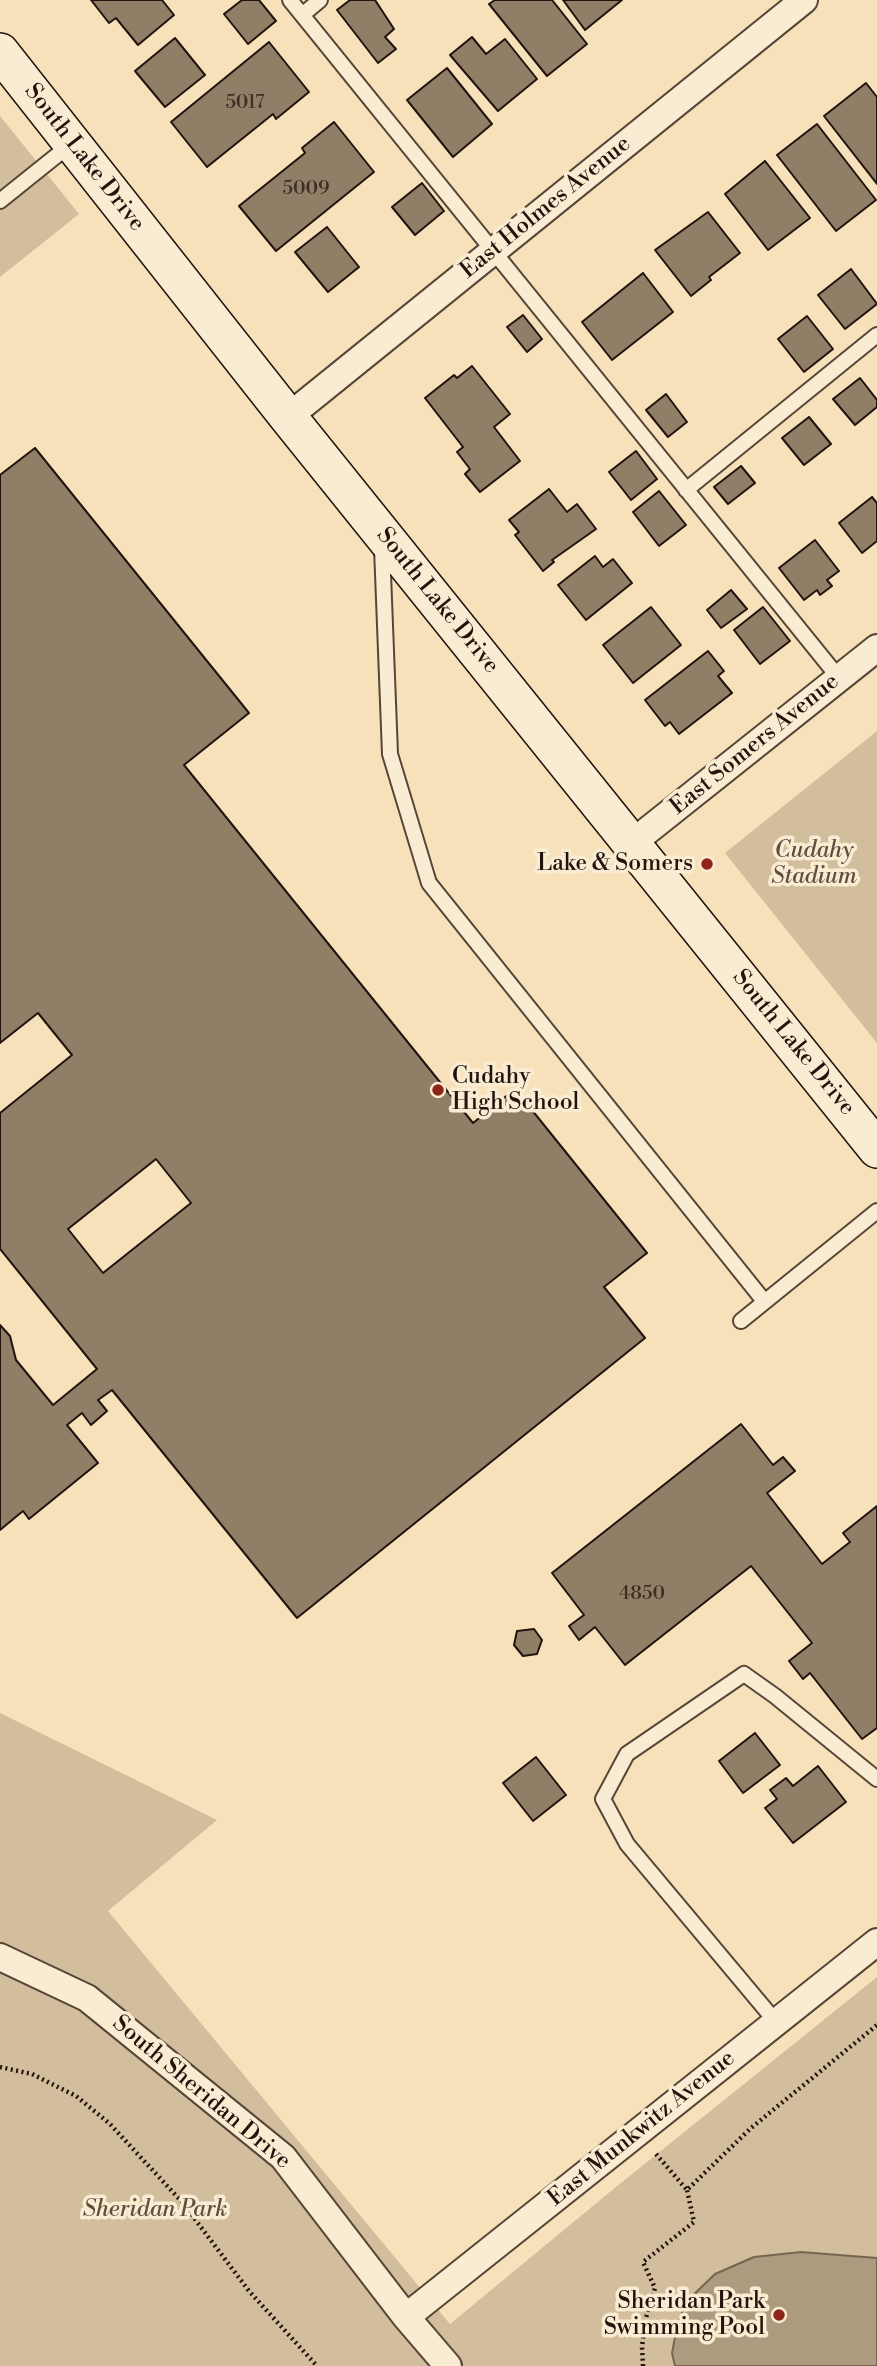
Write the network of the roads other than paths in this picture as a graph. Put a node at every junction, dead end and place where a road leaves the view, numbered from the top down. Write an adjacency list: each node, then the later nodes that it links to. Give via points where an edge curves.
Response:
1 (290, 0): 4 (lane)
2 (320, 0): 4 (lane)
3 (804, 0): 8 (street, East Holmes Avenue)
4 (302, 15): 8 (lane)
5 (0, 52): 6 (main road, South Lake Drive)
6 (72, 143): 7 (lane); 10 (main road, South Lake Drive)
7 (0, 201)
8 (492, 251): 10 (street, East Holmes Avenue); 11 (lane)
9 (877, 335): 11 (lane)
10 (288, 417): 12 (main road, South Lake Drive)
11 (686, 490): 14 (lane)
12 (382, 533): 15 (main road, South Lake Drive); 18 (lane, via 390,754 429,883)
13 (877, 648): 14 (street, East Somers Avenue)
14 (839, 678): 15 (street, East Somers Avenue)
15 (632, 843): 16 (main road, South Lake Drive)
16 (877, 1149)
17 (877, 1212): 18 (lane)
18 (764, 1301): 19 (lane)
19 (741, 1321)
20 (877, 1779): 23 (lane, via 744,1674 627,1754 603,1799 627,1844)
21 (877, 1942): 23 (street, East Munkwitz Avenue)
22 (0, 1957): 24 (street, South Sheridan Drive, via 87,1998 283,2157)
23 (776, 2022): 24 (street, East Munkwitz Avenue)
24 (406, 2317): 25 (street, South Sheridan Drive)
25 (449, 2366)

